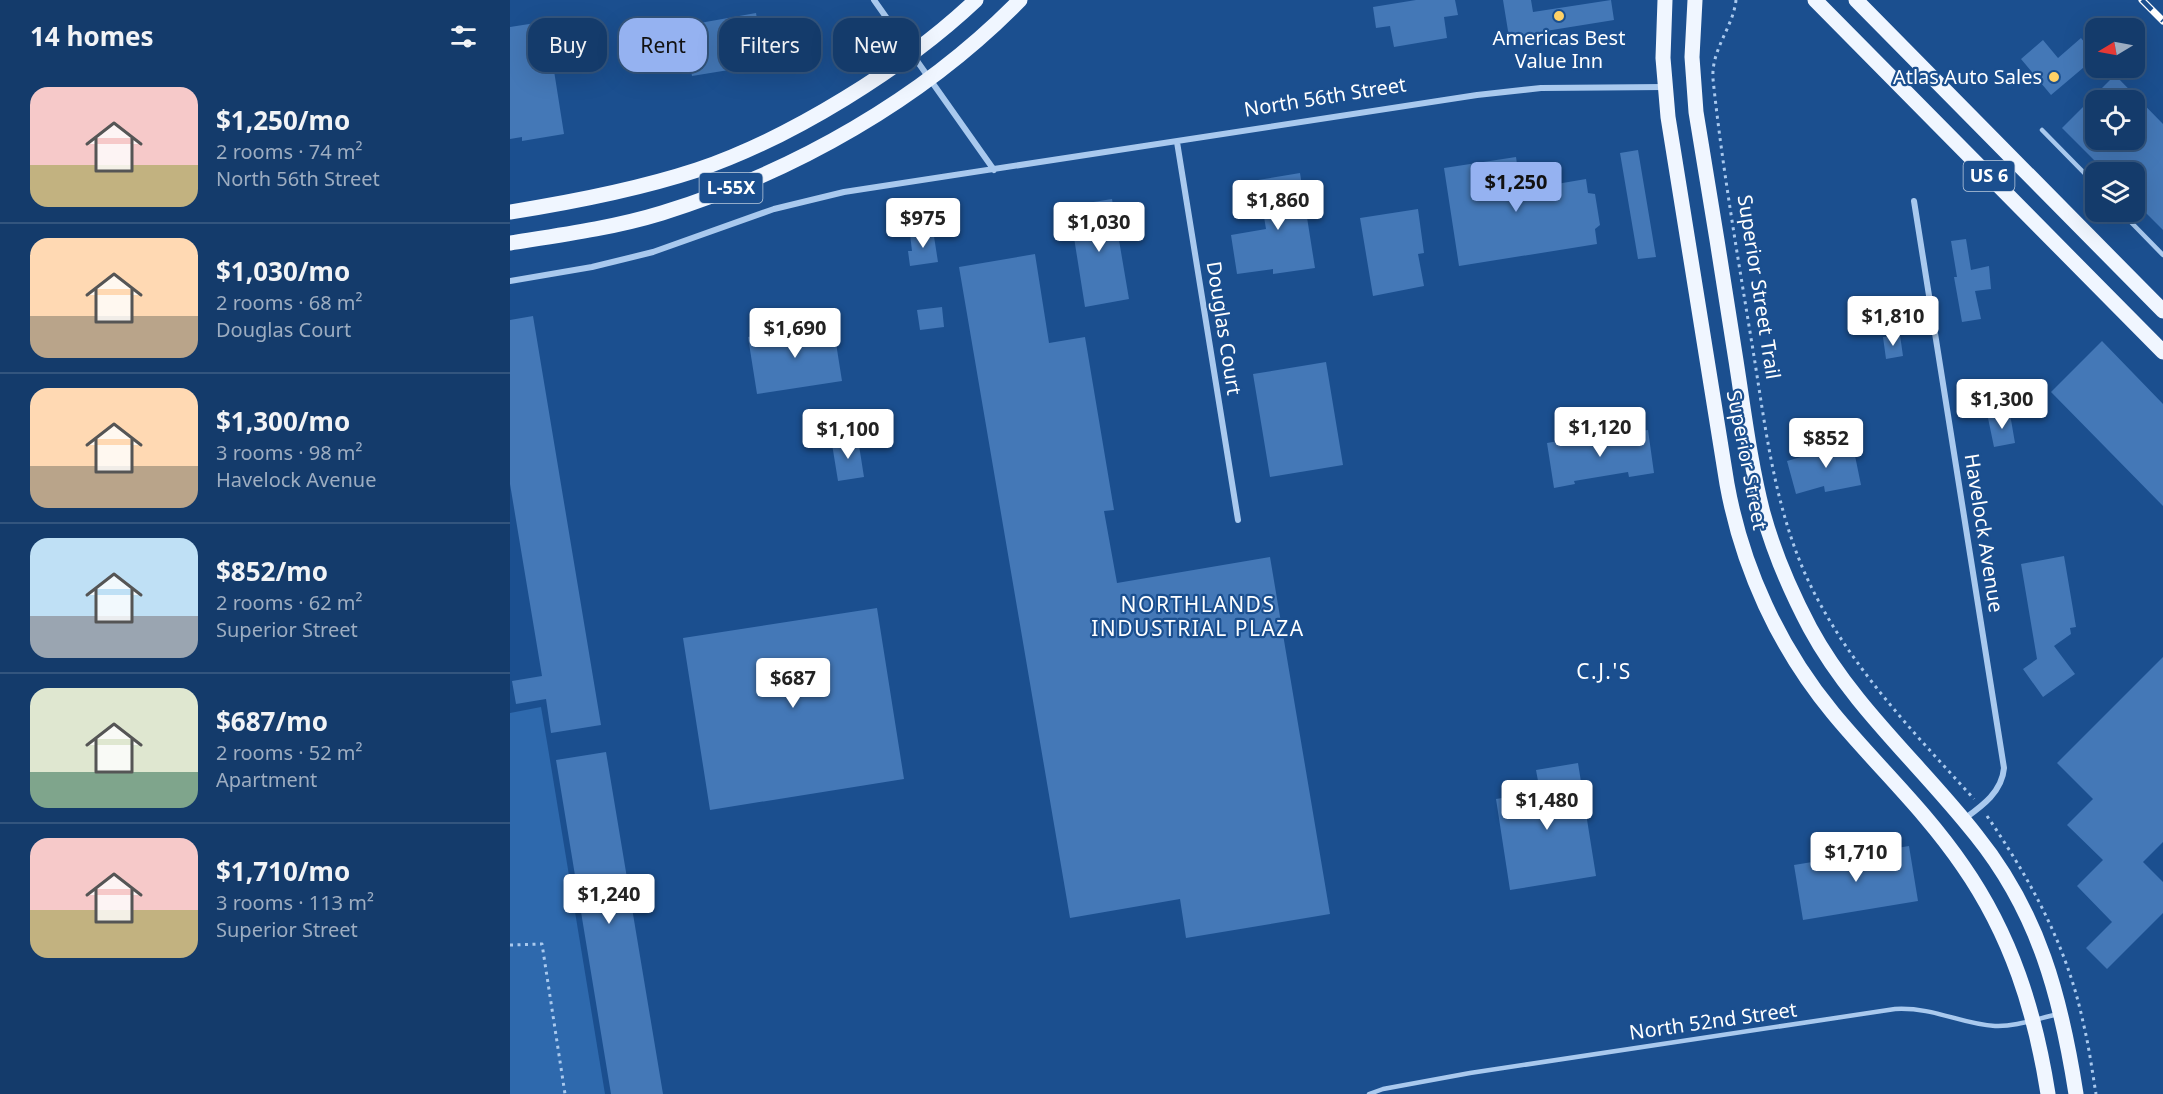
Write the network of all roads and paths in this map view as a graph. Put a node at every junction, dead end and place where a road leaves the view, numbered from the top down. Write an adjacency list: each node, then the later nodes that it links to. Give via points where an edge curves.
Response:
1 (874, 0): 9 (street)
2 (976, 0): 10 (main road, L-55X)
3 (1020, 0): 13 (main road, L-55X)
4 (1665, 0): 14 (main road, Superior Street)
5 (1736, 0): 28 (path, Superior Street Trail, via 1734,18 1715,53 1713,78 1768,443 1785,520 1816,597 1850,655)
6 (1815, 0): 26 (main road, US 6)
7 (1856, 0): 25 (main road, US 6)
8 (1696, 3): 29 (main road, Superior Street, via 1692,57 1696,112 1754,472 1774,545 1792,591 1825,653 1858,698)
9 (887, 18)
10 (919, 47)
11 (919, 62): 13 (street)
12 (883, 72): 20 (main road, L-55X, via 805,121 700,169 611,194)
13 (930, 77): 17 (street); 22 (main road, L-55X, via 820,147 711,196 617,225)
14 (1664, 87): 16 (street, North 56th Street, via 1551,88 1477,95); 32 (main road, Superior Street, via 1727,484 1749,566 1786,644 1809,680 1832,712 1938,832 1974,883 2005,938)
15 (2042, 130): 18 (lane)
16 (1177, 142): 17 (street, North 56th Street); 27 (street, Douglas Court)
17 (993, 170): 24 (street, North 56th Street, via 844,192 774,209 642,255)
18 (2085, 174)
19 (1914, 201): 28 (street, Havelock Avenue, via 2002,745 2003,777)
20 (510, 212)
21 (2131, 222): 23 (lane)
22 (510, 243)
23 (2163, 255)
24 (510, 280)
25 (2163, 311)
26 (2163, 352)
27 (1238, 520)
28 (1981, 807): 29 (street, Havelock Avenue)
29 (1964, 819): 31 (main road, Superior Street, via 2007,880 2032,925)
30 (510, 945): 34 (path, via 542,944)
31 (2062, 1013): 32 (lane, North 52nd Street); 37 (main road, Superior Street)
32 (2034, 1019): 35 (lane, North 52nd Street, via 1994,1026 1935,1011 1895,1009 1470,1073); 36 (main road, Superior Street)
33 (2083, 1021): 38 (path)
34 (566, 1094)
35 (1369, 1094)
36 (2048, 1094)
37 (2076, 1094)
38 (2096, 1094)

